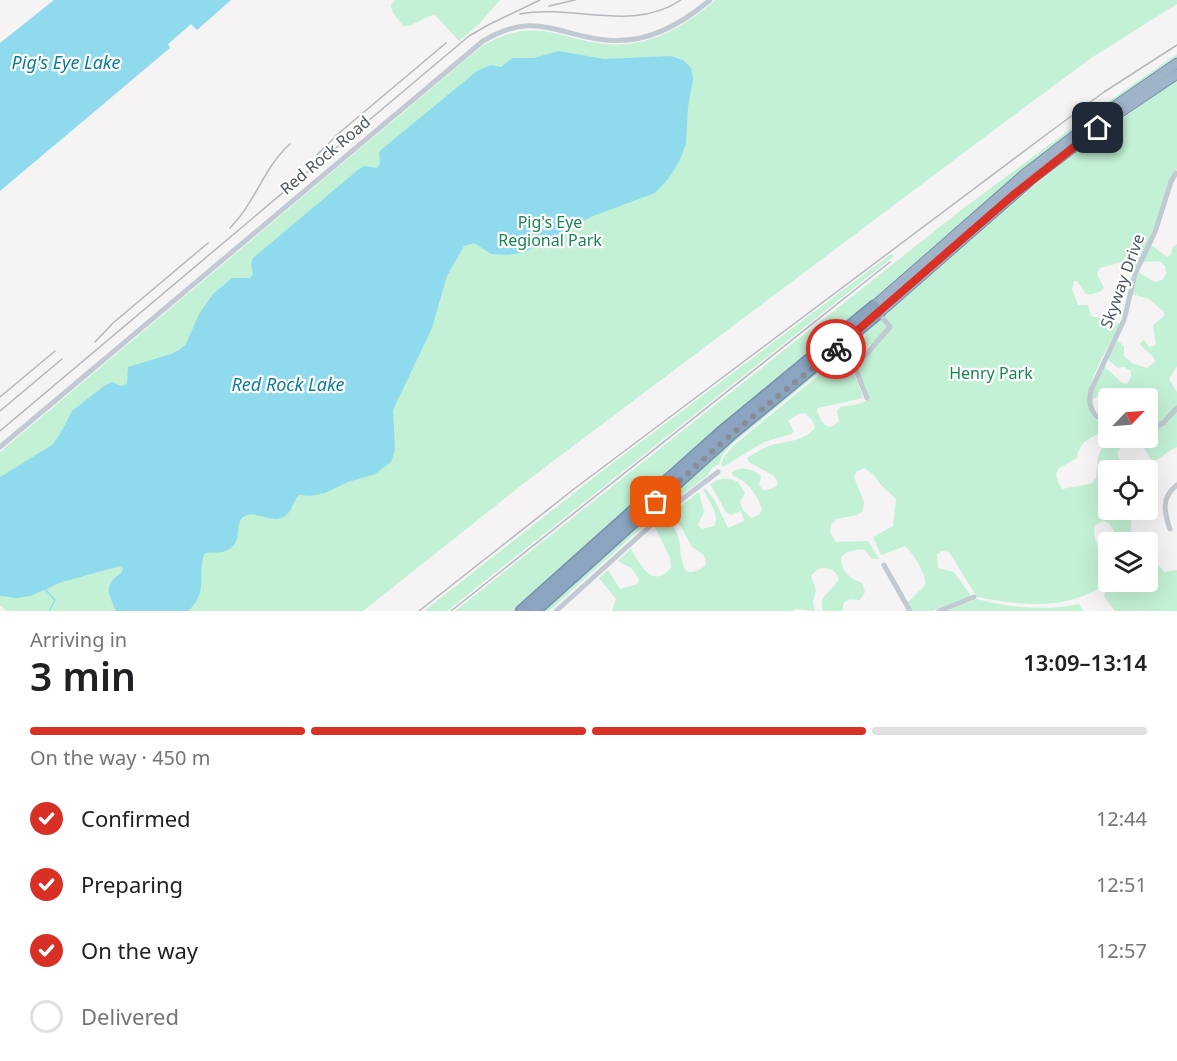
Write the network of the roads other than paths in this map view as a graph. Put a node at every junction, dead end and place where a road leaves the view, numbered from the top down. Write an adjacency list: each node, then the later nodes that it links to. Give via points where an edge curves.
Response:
1 (710, 0): 10 (street, Red Rock Road, via 679,23 638,39 604,40 535,25 510,29 483,41)
2 (1177, 63): 5 (highway, via 1027,172)
3 (1177, 74): 5 (highway, via 1031,180)
4 (1176, 173): 8 (street, Skyway Drive, via 1135,274 1124,320 1091,387 1091,410)
5 (877, 309): 6 (street, via 889,327 855,366); 16 (highway, via 720,433); 17 (highway)
6 (867, 398)
7 (1177, 408): 9 (street)
8 (1098, 418)
9 (1158, 426)
10 (0, 447)
11 (718, 472): 18 (street, via 672,506)
12 (1177, 485): 13 (street, via 1165,504)
13 (1170, 529)
14 (884, 565): 19 (street)
15 (974, 597): 20 (street)
16 (521, 611)
17 (535, 611)
18 (556, 611)
19 (910, 611)
20 (939, 611)

